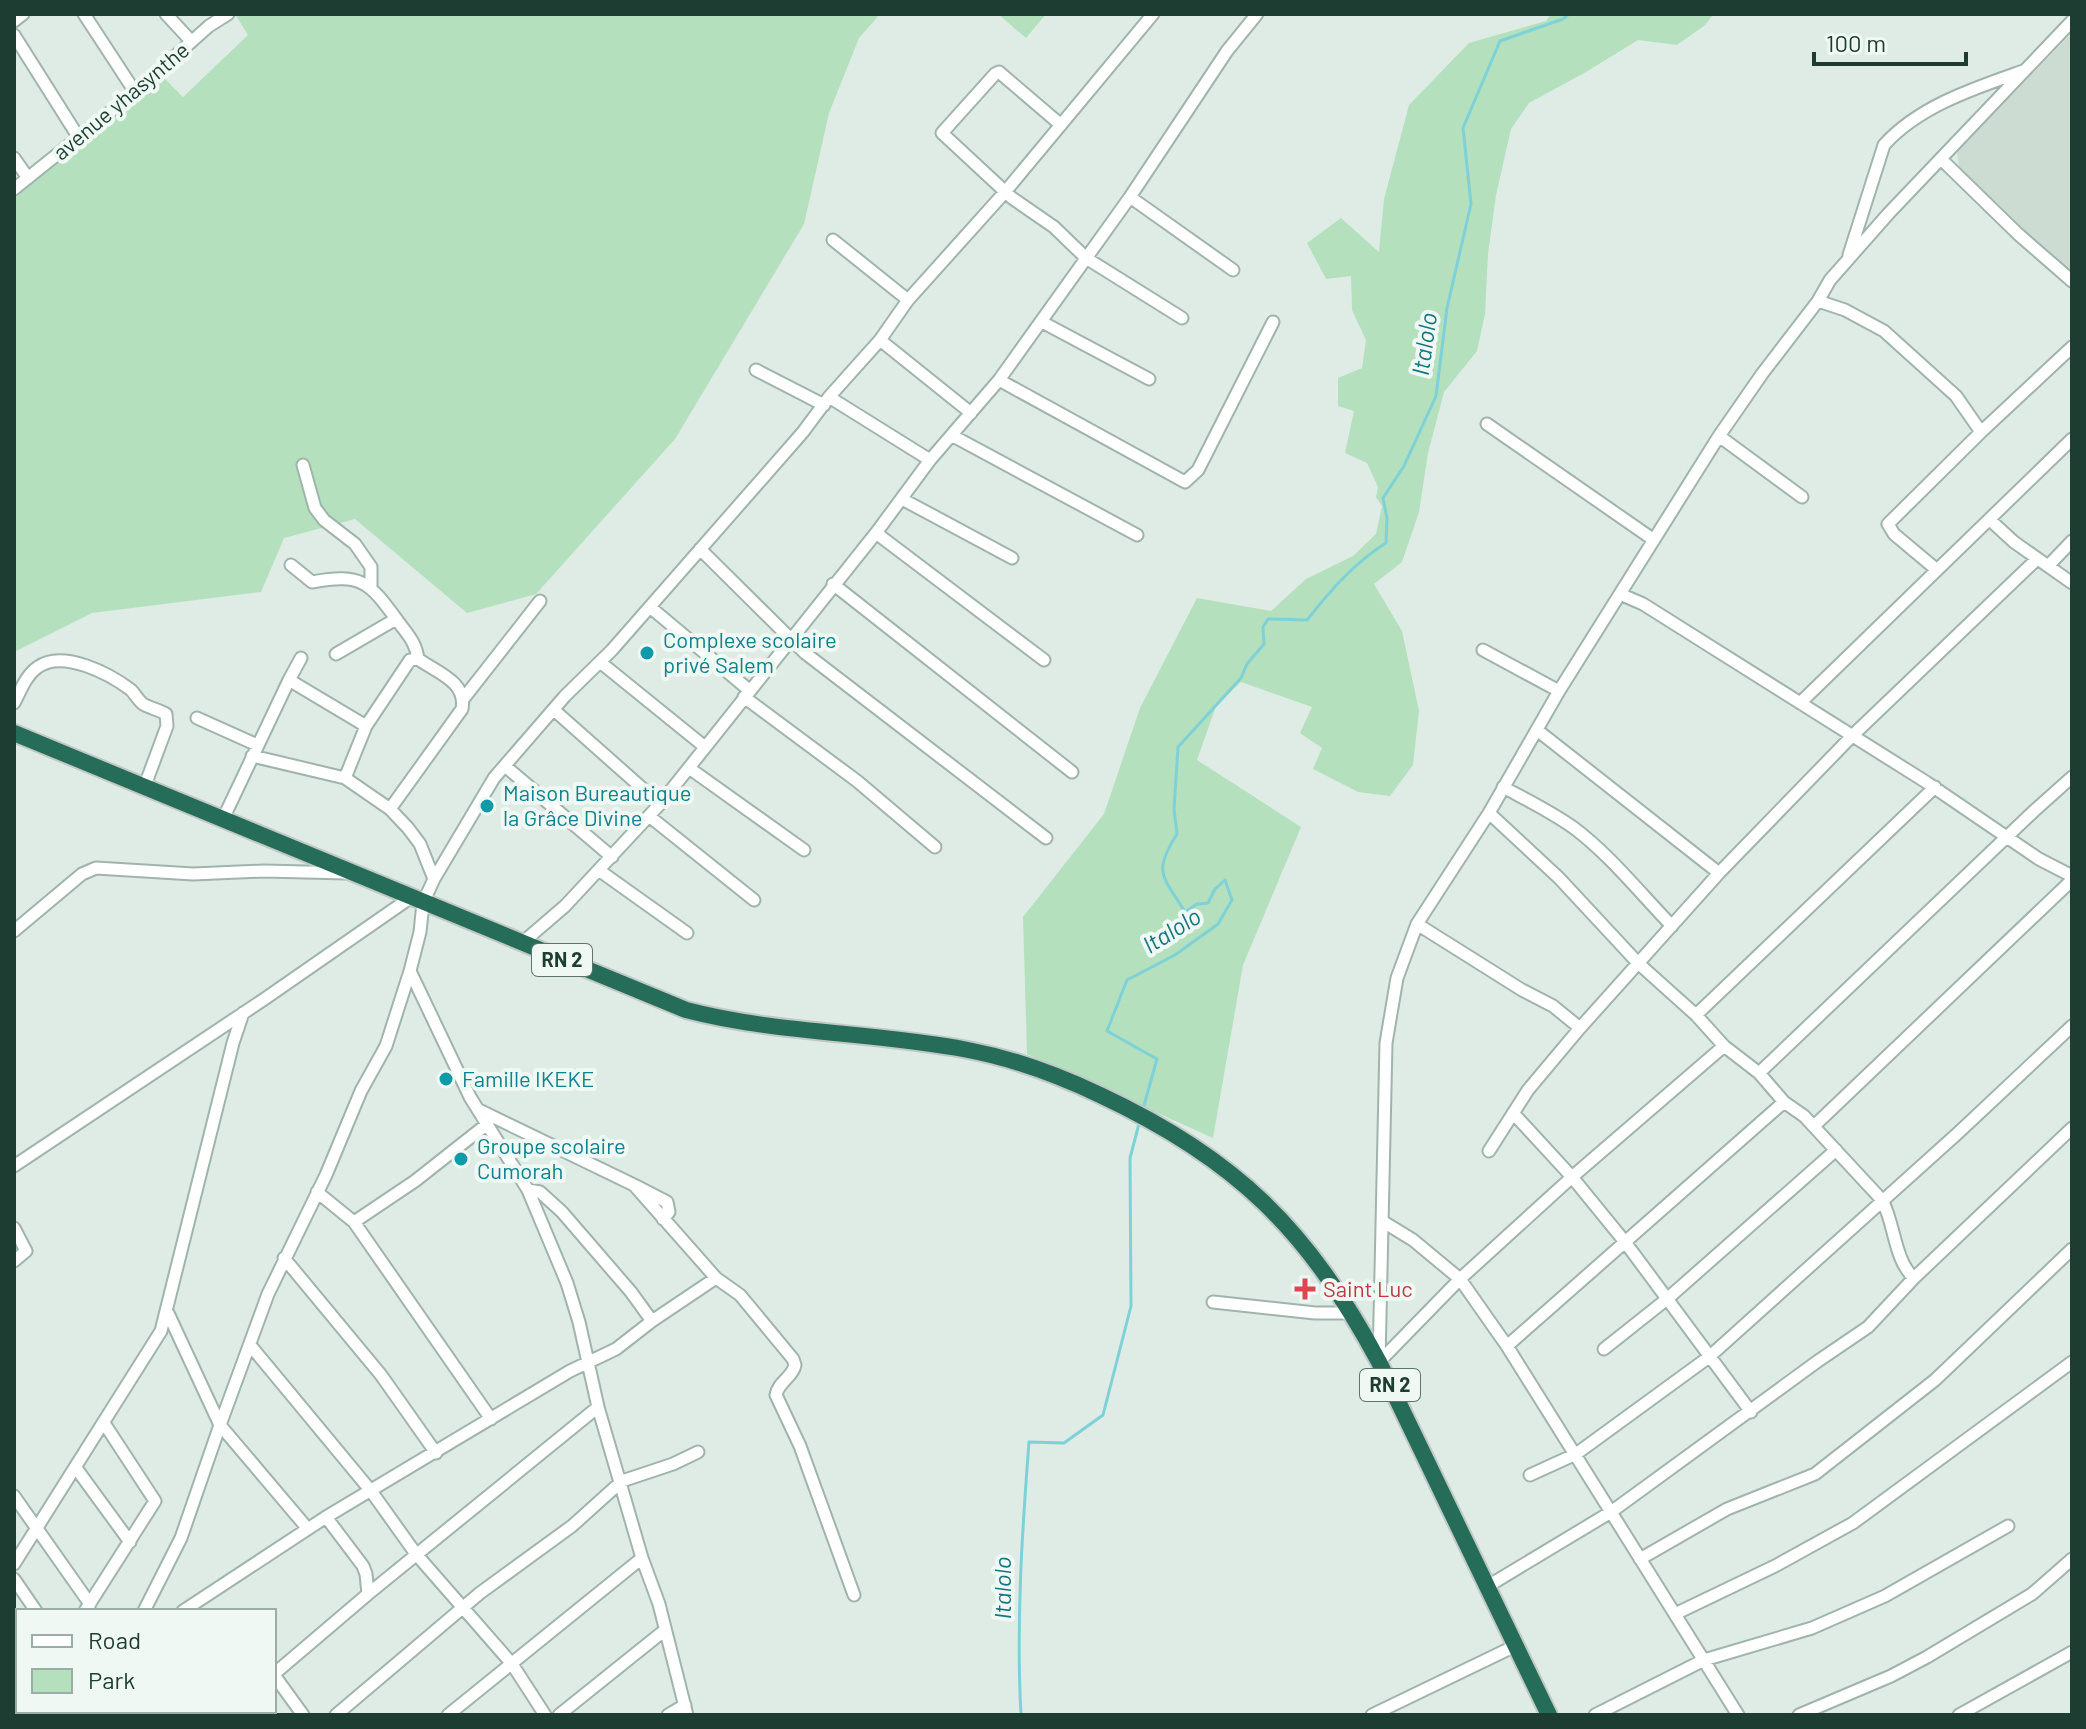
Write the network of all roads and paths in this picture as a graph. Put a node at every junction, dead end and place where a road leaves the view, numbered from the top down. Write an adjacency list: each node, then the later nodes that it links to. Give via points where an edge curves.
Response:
1 (23, 14): 7 (street)
2 (84, 14): 12 (street)
3 (166, 14): 10 (street)
4 (228, 14): 10 (street, avenue yhasynthe)
5 (1153, 14): 13 (street)
6 (1257, 14): 20 (street)
7 (14, 21)
8 (2072, 21): 11 (street)
9 (14, 35): 14 (street)
10 (191, 41): 12 (street, avenue yhasynthe)
11 (2027, 70): 16 (street); 23 (street, via 1950,99 1892,136 1884,145)
12 (135, 92): 14 (street, avenue yhasynthe)
13 (1061, 125): 19 (street); 19 (street, via 999,72 942,133)
14 (79, 138): 17 (street, avenue yhasynthe)
15 (14, 158): 17 (street)
16 (1941, 159): 23 (street); 25 (street)
17 (28, 178): 18 (street, avenue yhasynthe)
18 (14, 189)
19 (1005, 192): 22 (street); 26 (street)
20 (1130, 197): 22 (street); 24 (street)
21 (833, 240): 26 (street)
22 (1086, 258): 28 (street); 29 (street)
23 (1847, 260): 27 (street)
24 (1233, 270)
25 (2072, 281)
26 (908, 300): 31 (street)
27 (1818, 301): 39 (street, via 1884,331 1956,396); 41 (street)
28 (1182, 318)
29 (1042, 322): 34 (street); 35 (street)
30 (1273, 322): 35 (street, via 1198,470 1185,482)
31 (880, 340): 36 (street); 37 (street)
32 (2072, 347): 39 (street)
33 (756, 370): 36 (street)
34 (1149, 379)
35 (999, 380): 37 (street)
36 (826, 401): 43 (street); 52 (street)
37 (971, 413): 40 (street)
38 (1487, 424): 50 (street)
39 (1981, 432): 56 (street, via 1888,524)
40 (953, 436): 43 (street); 49 (street)
41 (1719, 436): 45 (street); 50 (street)
42 (2072, 439): 47 (street)
43 (930, 460): 46 (street)
44 (303, 465): 59 (street, via 315,508 363,555 371,567)
45 (1802, 497)
46 (902, 499): 48 (street); 53 (street)
47 (1990, 520): 54 (street); 56 (street)
48 (876, 533): 58 (street); 69 (street)
49 (1137, 535)
50 (1654, 540): 60 (street)
51 (2072, 541): 54 (street)
52 (700, 549): 62 (street); 64 (street)
53 (1012, 558)
54 (2042, 563): 57 (street); 82 (street)
55 (291, 565): 59 (street, via 312,582 340,577)
56 (1937, 570): 76 (street)
57 (2072, 583)
58 (833, 584): 64 (street); 87 (street)
59 (371, 588): 63 (street)
60 (1620, 594): 72 (street); 76 (street)
61 (540, 601): 74 (street)
62 (650, 607): 70 (street); 73 (street)
63 (396, 619): 66 (street); 68 (street, via 416,645)
64 (789, 639): 73 (street); 99 (street)
65 (1483, 650): 72 (street)
66 (336, 654)
67 (301, 658): 71 (street)
68 (418, 659): 74 (street, via 461,688); 79 (street, via 405,665)
69 (1044, 660)
70 (600, 662): 77 (street); 83 (street)
71 (289, 680): 79 (street); 84 (street)
72 (1559, 691): 80 (street)
73 (746, 694): 83 (street); 100 (street)
74 (464, 698): 94 (street, via 462,709)
75 (14, 703): 92 (street, via 28,676 53,661 110,676 143,704 166,714 167,726)
76 (1800, 703): 82 (street)
77 (554, 710): 85 (street); 93 (street)
78 (197, 718): 84 (street)
79 (366, 726): 89 (street)
80 (1537, 730): 90 (street); 105 (street)
81 (14, 733): 92 (highway, RN 2)
82 (1852, 736): 91 (street); 105 (street)
83 (705, 747): 86 (street)
84 (254, 750): 89 (street); 97 (street)
85 (505, 766): 102 (street); 107 (street)
86 (689, 768): 93 (street); 101 (street)
87 (1072, 772)
88 (2072, 777): 98 (street)
89 (345, 778): 94 (street)
90 (1503, 787): 95 (street); 111 (street, via 1550,812 1596,847)
91 (1935, 787): 98 (street); 118 (street)
92 (144, 788): 97 (highway, RN 2)
93 (660, 804): 96 (street)
94 (390, 809): 107 (street, via 420,844)
95 (1489, 813): 110 (street); 115 (street)
96 (649, 816): 102 (street); 109 (street)
97 (223, 819): 104 (highway, RN 2)
98 (2007, 837): 106 (street); 122 (street)
99 (1046, 838)
100 (935, 847)
101 (804, 850)
102 (612, 857): 103 (street)
103 (600, 871): 113 (street); 114 (street)
104 (351, 873): 108 (highway, RN 2); 112 (street, via 193,874 96,868)
105 (1719, 873): 111 (street)
106 (2072, 878): 127 (street)
107 (434, 879): 108 (street)
108 (416, 900): 114 (highway, RN 2); 116 (street, via 420,932); 117 (street)
109 (754, 900)
110 (1417, 924): 120 (street, via 1553,1006); 136 (street, via 1397,978 1386,1043)
111 (1672, 926): 115 (street)
112 (15, 929)
113 (687, 933)
114 (522, 943): 149 (highway, RN 2, via 694,1012 970,1050 1044,1071 1131,1108 1232,1173 1276,1212)
115 (1638, 963): 118 (street); 120 (street)
116 (410, 971): 124 (street); 134 (street, via 386,1046)
117 (243, 1013): 131 (street); 148 (street)
118 (1696, 1015): 121 (street)
119 (2072, 1026): 135 (street)
120 (1580, 1028): 125 (street)
121 (1724, 1046): 122 (street); 132 (street)
122 (1759, 1073): 123 (street)
123 (1784, 1102): 127 (street); 139 (street)
124 (477, 1109): 126 (street); 143 (street, via 634,1185)
125 (1513, 1113): 130 (street); 132 (street)
126 (486, 1125): 133 (street); 137 (street)
127 (1814, 1126): 129 (street)
128 (2072, 1128): 144 (street)
129 (1836, 1150): 135 (street); 146 (street)
130 (1489, 1151)
131 (14, 1166)
132 (1572, 1177): 139 (street); 145 (street)
133 (528, 1190): 150 (street, via 540,1192 562,1212); 157 (street, via 573,1298)
134 (317, 1192): 137 (street); 141 (street)
135 (1882, 1200): 144 (street, via 1906,1270); 154 (street)
136 (1382, 1221): 145 (street); 155 (street)
137 (354, 1222): 160 (street)
138 (14, 1228): 142 (street, via 26,1251)
139 (1625, 1242): 146 (street); 152 (street)
140 (2072, 1249): 179 (street, via 1935,1380 1815,1474 1727,1509)
141 (284, 1258): 151 (street); 164 (street, via 381,1375)
142 (14, 1261)
143 (716, 1278): 150 (street); 185 (street, via 740,1295 795,1365 776,1395)
144 (1914, 1278): 159 (street, via 1868,1327)
145 (1460, 1279): 152 (street); 155 (street)
146 (1667, 1299): 153 (street); 154 (street)
147 (1213, 1302): 149 (street)
148 (167, 1311): 161 (street, via 154,1344); 162 (street)
149 (1353, 1313): 155 (highway, RN 2)
150 (652, 1321): 157 (street)
151 (250, 1345): 162 (street); 169 (street)
152 (1507, 1346): 165 (street)
153 (1604, 1349)
154 (1709, 1357): 159 (street); 165 (street)
155 (1379, 1362): 183 (highway, RN 2)
156 (2072, 1362): 191 (street, via 1853,1523)
157 (587, 1363): 158 (street); 160 (street)
158 (598, 1407): 168 (street); 177 (street)
159 (1751, 1412): 171 (street)
160 (491, 1419): 164 (street)
161 (104, 1423): 166 (street); 176 (street, via 155,1501)
162 (220, 1425): 174 (street); 189 (street, via 181,1538)
163 (698, 1452): 168 (street)
164 (436, 1453): 169 (street)
165 (1576, 1454): 167 (street); 171 (street)
166 (76, 1468): 175 (street); 176 (street)
167 (1530, 1475)
168 (622, 1481): 178 (street); 187 (street)
169 (371, 1491): 172 (street); 177 (street)
170 (14, 1496): 175 (street)
171 (1611, 1512): 179 (street); 183 (street)
172 (326, 1517): 174 (street); 184 (street, via 363,1566)
173 (2008, 1526): 195 (street, via 1885,1596 1812,1628)
174 (308, 1529): 190 (street)
175 (36, 1530): 181 (street); 186 (street)
176 (130, 1542): 186 (street)
177 (416, 1554): 184 (street); 187 (street)
178 (642, 1558): 192 (street); 196 (street)
179 (1640, 1559): 191 (street)
180 (2072, 1559): 210 (street, via 2032,1594 1927,1657)
181 (14, 1564)
182 (14, 1579): 188 (street)
183 (1488, 1586): 193 (highway, RN 2)
184 (368, 1594): 197 (street)
185 (854, 1595)
186 (88, 1607)
187 (464, 1608): 196 (street); 201 (street)
188 (35, 1609)
189 (145, 1609)
190 (186, 1609)
191 (1675, 1614): 195 (street)
192 (665, 1630): 199 (street); 204 (street)
193 (1517, 1645): 206 (street); 207 (highway, RN 2)
194 (2072, 1652): 211 (street)
195 (1704, 1660): 208 (street); 209 (street)
196 (512, 1664): 202 (street); 203 (street)
197 (276, 1673)
198 (276, 1678): 200 (street)
199 (686, 1710): 205 (street)
200 (303, 1715)
201 (336, 1715)
202 (448, 1715)
203 (545, 1715)
204 (559, 1715)
205 (668, 1715)
206 (1372, 1715)
207 (1549, 1715)
208 (1595, 1715)
209 (1738, 1715)
210 (1799, 1715)
211 (1959, 1715)

